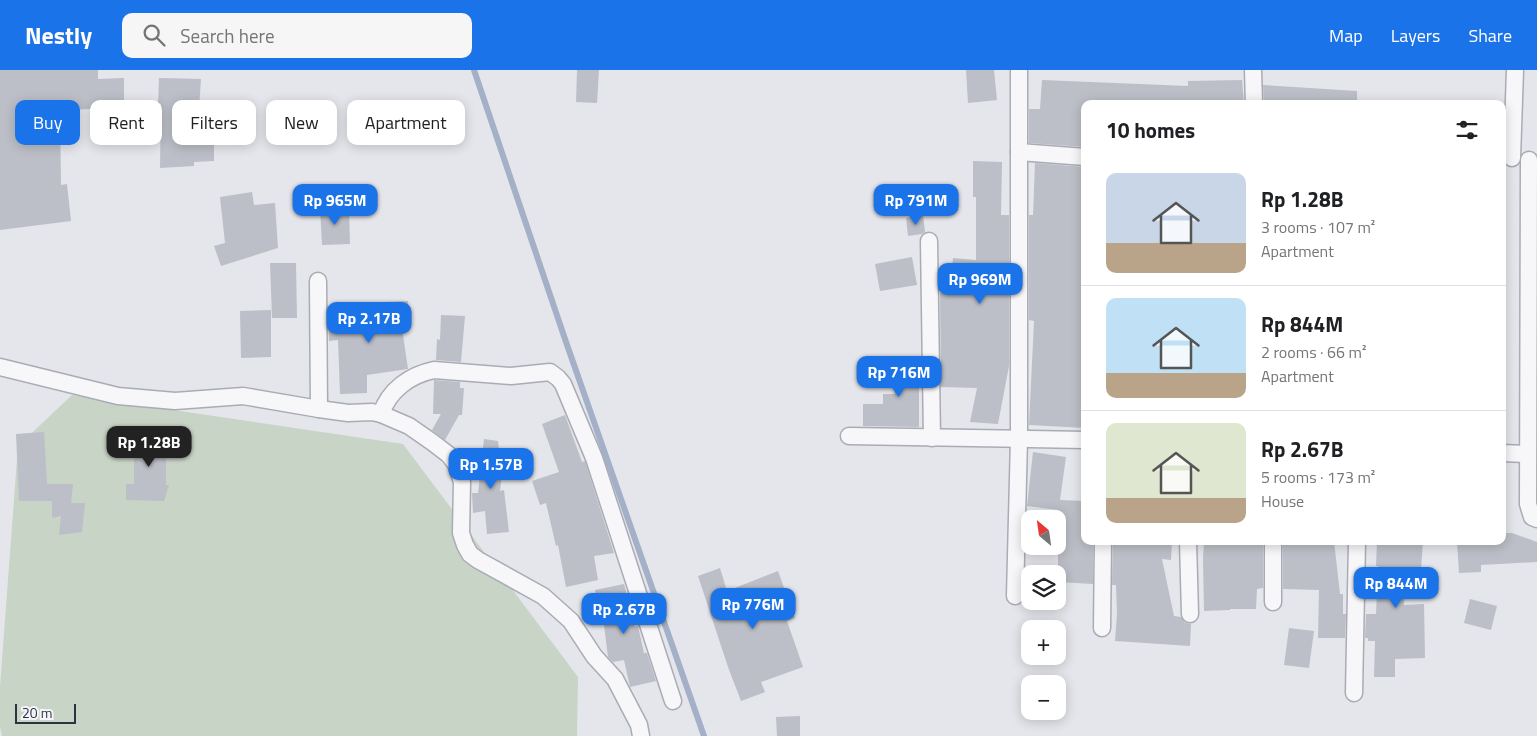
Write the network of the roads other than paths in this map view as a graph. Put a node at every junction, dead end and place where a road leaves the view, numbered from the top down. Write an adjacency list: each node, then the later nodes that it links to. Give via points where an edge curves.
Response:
1 (1019, 70): 5 (street)
2 (1253, 70): 4 (street)
3 (1515, 70): 7 (street)
4 (1254, 100)
5 (1019, 152): 6 (street); 16 (street)
6 (1081, 157)
7 (1507, 158): 8 (street)
8 (1533, 160): 19 (street)
9 (929, 241): 15 (street)
10 (318, 282): 12 (street)
11 (0, 367): 12 (street, via 118,396 175,400 243,396)
12 (319, 409): 13 (street)
13 (381, 414): 30 (street, via 395,391 422,373 434,370 511,376 550,372 558,378 572,403 594,458); 31 (street, via 409,426 449,454 462,482 461,533 470,554 543,596 571,620 594,656 615,679 639,725)
14 (849, 436): 15 (street)
15 (932, 438): 16 (street)
16 (1019, 439): 17 (street); 25 (street)
17 (1081, 440)
18 (1506, 453): 19 (street)
19 (1526, 454): 20 (street, via 1528,504 1532,517)
20 (1537, 519)
21 (1103, 545): 28 (street)
22 (1188, 545): 27 (street)
23 (1272, 545): 26 (street)
24 (1357, 545): 29 (street)
25 (1015, 596)
26 (1273, 602)
27 (1190, 614)
28 (1102, 628)
29 (1354, 693)
30 (673, 701)
31 (641, 736)

